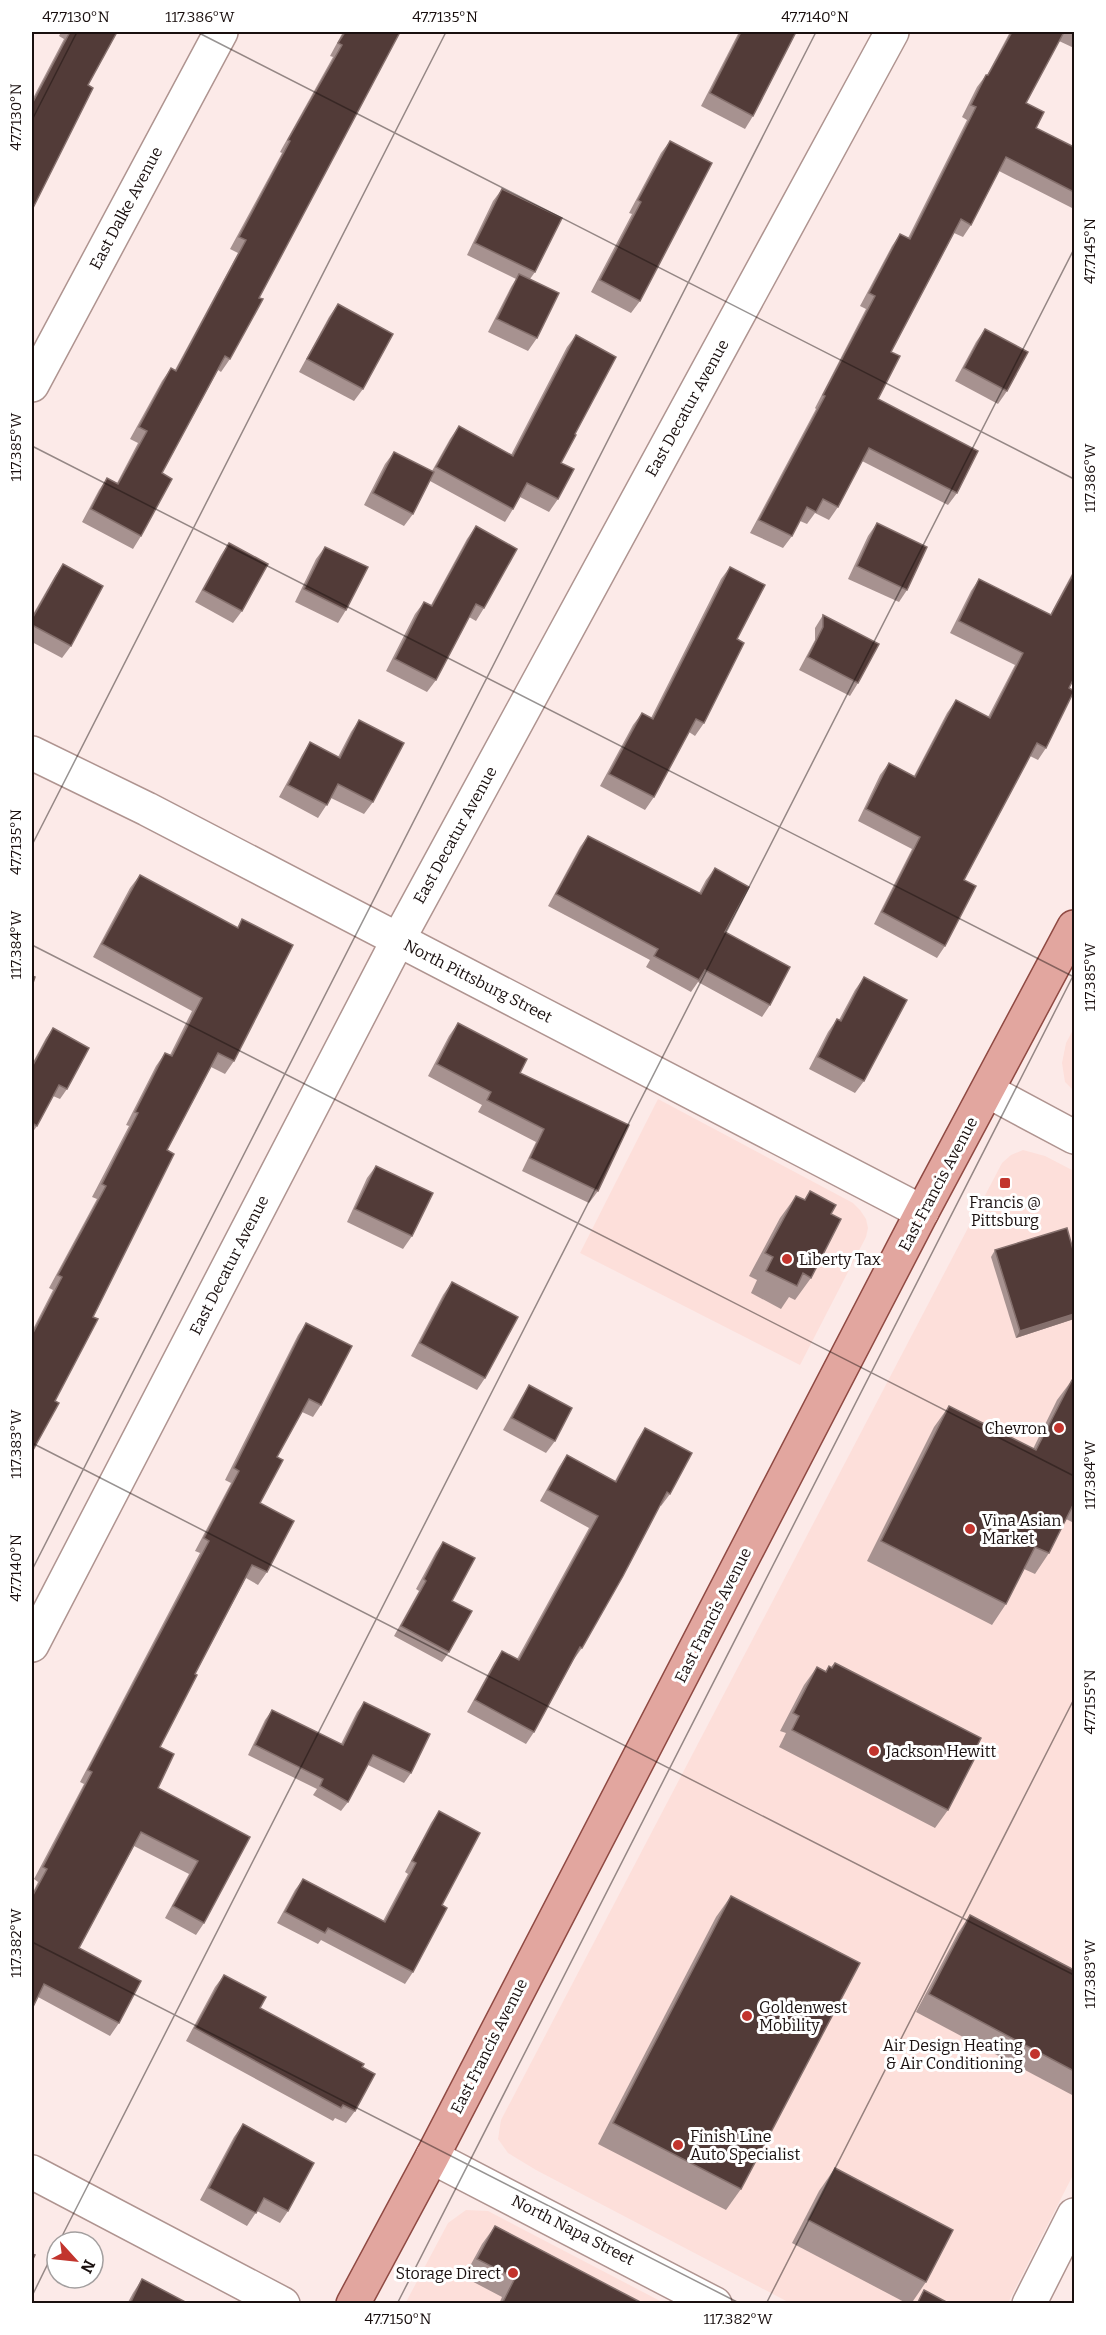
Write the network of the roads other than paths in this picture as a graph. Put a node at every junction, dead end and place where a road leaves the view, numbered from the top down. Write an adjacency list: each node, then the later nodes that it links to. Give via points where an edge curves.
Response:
1 (221, 32): 3 (street, East Dalke Avenue)
2 (892, 32): 6 (street, East Decatur Avenue)
3 (32, 385)
4 (32, 753): 6 (street, North Pittsburg Street)
5 (1074, 927): 7 (main road, East Francis Avenue)
6 (398, 940): 9 (street, North Pittsburg Street); 10 (street, East Decatur Avenue)
7 (988, 1091): 8 (street); 9 (main road, East Francis Avenue)
8 (1074, 1137)
9 (922, 1212): 11 (main road, East Francis Avenue)
10 (32, 1645)
11 (432, 2157): 15 (main road, East Francis Avenue); 16 (street, North Napa Street)
12 (32, 2172): 14 (street)
13 (1074, 2215): 17 (street)
14 (283, 2304)
15 (353, 2304)
16 (715, 2304)
17 (1029, 2304)

